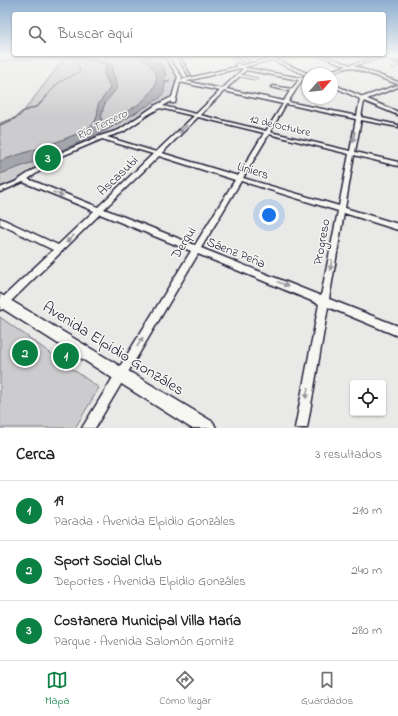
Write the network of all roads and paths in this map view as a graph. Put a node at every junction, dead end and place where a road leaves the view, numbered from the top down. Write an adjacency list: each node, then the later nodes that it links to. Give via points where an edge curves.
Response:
1 (178, 76): 8 (street)
2 (188, 76): 8 (main road)
3 (195, 76): 8 (main road)
4 (237, 76): 14 (street, Ascasubi)
5 (242, 76): 9 (lane)
6 (285, 76): 10 (street)
7 (377, 76): 11 (street)
8 (180, 79): 14 (street); 16 (street)
9 (256, 79)
10 (300, 79): 15 (street, Derqui)
11 (398, 84): 17 (street)
12 (273, 87): 15 (street)
13 (338, 88): 17 (street)
14 (222, 90): 18 (street); 22 (street, Ascasubi)
15 (293, 90): 18 (street, Derqui)
16 (174, 98): 19 (street); 20 (street)
17 (362, 99): 21 (street); 23 (street, Progreso)
18 (285, 103): 23 (street); 25 (street, Derqui)
19 (158, 106): 20 (street, 12 de Octubre); 26 (street, via 121,131)
20 (170, 110): 22 (street, 12 de Octubre)
21 (398, 114)
22 (197, 116): 25 (street, 12 de Octubre); 28 (street, Ascasubi, one-way to 28)
23 (358, 118): 24 (street); 27 (street, Progreso, one-way to 27)
24 (398, 126)
25 (267, 133): 27 (street, 12 de Octubre); 31 (street, Derqui)
26 (102, 137): 28 (street, Liniers); 30 (street, via 60,155)
27 (352, 153): 29 (street, 12 de Octubre); 34 (street, Progreso)
28 (157, 154): 31 (street, Liniers); 33 (street, Ascasubi)
29 (398, 164)
30 (22, 179): 32 (street); 33 (street, Sáenz Peña, one-way to 33)
31 (240, 179): 34 (street, Liniers); 38 (street, Derqui)
32 (0, 190)
33 (99, 210): 37 (street, Ascasubi, one-way to 37); 38 (street, Sáenz Peña)
34 (341, 210): 36 (street, Liniers); 39 (street, Progreso, one-way to 39)
35 (0, 221): 37 (street)
36 (398, 227)
37 (59, 249): 40 (street, Ascasubi)
38 (195, 250): 39 (street, Sáenz Peña, one-way to 39); 42 (street, Derqui, one-way to 38)
39 (324, 301): 41 (street, Sáenz Peña); 45 (street, Progreso, one-way to 45)
40 (1, 303): 42 (main road, Avenida Elpidio Gonzáles)
41 (398, 331)
42 (120, 375): 43 (street, Derqui); 44 (main road, Avenida Elpidio Gonzáles)
43 (88, 428)
44 (207, 428)
45 (301, 428)

